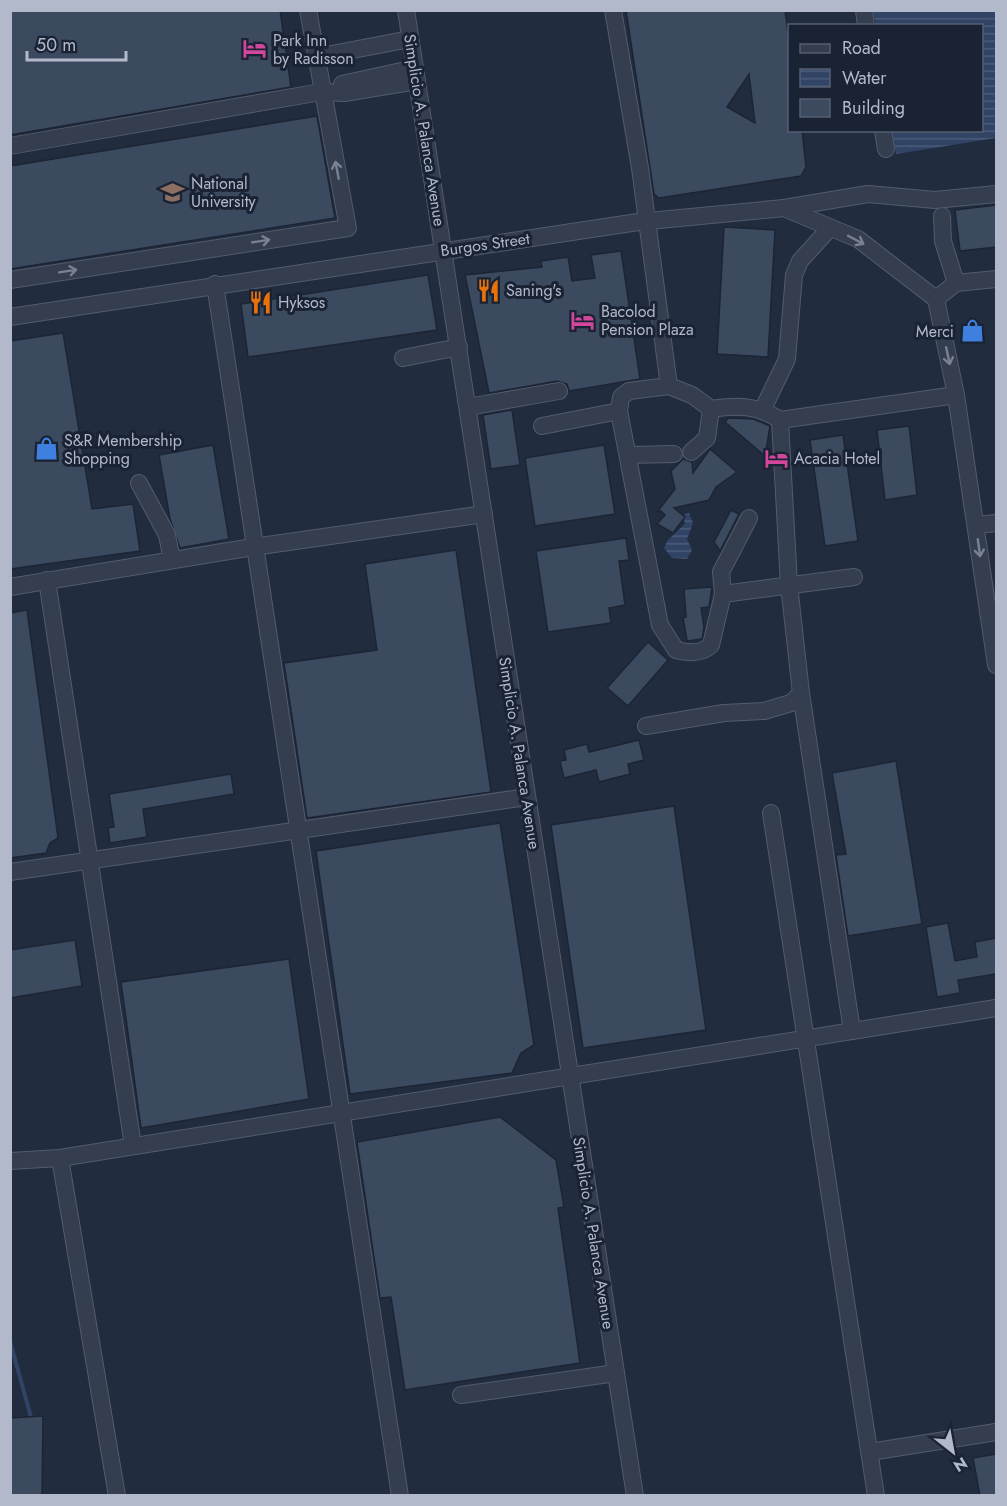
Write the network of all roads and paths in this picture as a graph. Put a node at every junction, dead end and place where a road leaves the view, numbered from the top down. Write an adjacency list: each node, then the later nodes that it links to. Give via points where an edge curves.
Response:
1 (308, 10): 5 (street)
2 (406, 10): 4 (street, Simplicio A. Palanca Avenue)
3 (613, 10): 14 (street)
4 (410, 39): 5 (street); 6 (street, Simplicio A. Palanca Avenue)
5 (316, 57): 7 (street)
6 (416, 75): 7 (street, via 344,93); 16 (street, Simplicio A. Palanca Avenue)
7 (325, 91): 9 (street); 18 (street, one-way to 7, via 348,228)
8 (883, 132): 10 (street)
9 (10, 146)
10 (886, 148)
11 (996, 194): 12 (street, Burgos Street, via 935,200 868,194)
12 (784, 208): 14 (street, Burgos Street); 15 (street)
13 (942, 216): 19 (street, via 943,240)
14 (647, 221): 16 (street, Burgos Street); 25 (street)
15 (829, 229): 21 (street, one-way to 21, via 858,239); 30 (street, via 804,256 794,275 787,359)
16 (444, 250): 20 (street, Burgos Street); 23 (street, Simplicio A. Palanca Avenue)
17 (996, 279): 19 (street)
18 (10, 280)
19 (956, 283): 21 (street)
20 (215, 284): 22 (street, Burgos Street); 42 (street)
21 (936, 298): 27 (street, one-way to 27)
22 (10, 317)
23 (459, 348): 24 (street); 28 (street, Simplicio A. Palanca Avenue)
24 (403, 358)
25 (669, 386): 29 (street, via 692,395); 31 (street, via 629,391 621,397)
26 (559, 391): 28 (street)
27 (956, 395): 32 (street); 41 (street)
28 (468, 407): 38 (street, Simplicio A. Palanca Avenue)
29 (711, 409): 30 (street); 34 (street, via 707,438)
30 (763, 409): 32 (street)
31 (619, 411): 33 (street); 36 (street)
32 (780, 420): 46 (street)
33 (542, 426)
34 (691, 452)
35 (674, 454): 36 (street)
36 (628, 455): 48 (street, via 660,625 676,650 686,653 711,645)
37 (140, 483): 43 (street, via 167,535)
38 (484, 514): 42 (street); 52 (street, Simplicio A. Palanca Avenue)
39 (748, 518): 48 (street, via 721,572)
40 (996, 523): 41 (street)
41 (976, 525): 49 (street, one-way to 49)
42 (253, 547): 43 (street); 54 (street)
43 (172, 560): 45 (street)
44 (854, 577): 46 (street)
45 (47, 580): 47 (street); 55 (street)
46 (789, 585): 48 (street); 50 (street)
47 (10, 587)
48 (723, 594)
49 (996, 665)
50 (801, 693): 51 (street, via 781,708); 58 (street)
51 (646, 726)
52 (527, 797): 54 (street); 60 (street, Simplicio A. Palanca Avenue)
53 (771, 813): 59 (street)
54 (297, 830): 55 (street); 61 (street)
55 (90, 861): 56 (street); 62 (street)
56 (10, 872)
57 (996, 1008): 58 (street)
58 (852, 1031): 59 (street)
59 (805, 1039): 60 (street); 68 (street)
60 (569, 1076): 61 (street); 65 (street, Simplicio A. Palanca Avenue)
61 (340, 1111): 62 (street); 70 (street)
62 (133, 1146): 63 (street)
63 (60, 1158): 64 (street); 69 (street)
64 (10, 1161)
65 (616, 1373): 66 (street); 71 (street, Simplicio A. Palanca Avenue)
66 (460, 1395)
67 (996, 1432): 68 (street)
68 (870, 1452): 72 (street)
69 (117, 1496)
70 (400, 1496)
71 (635, 1496)
72 (876, 1496)

